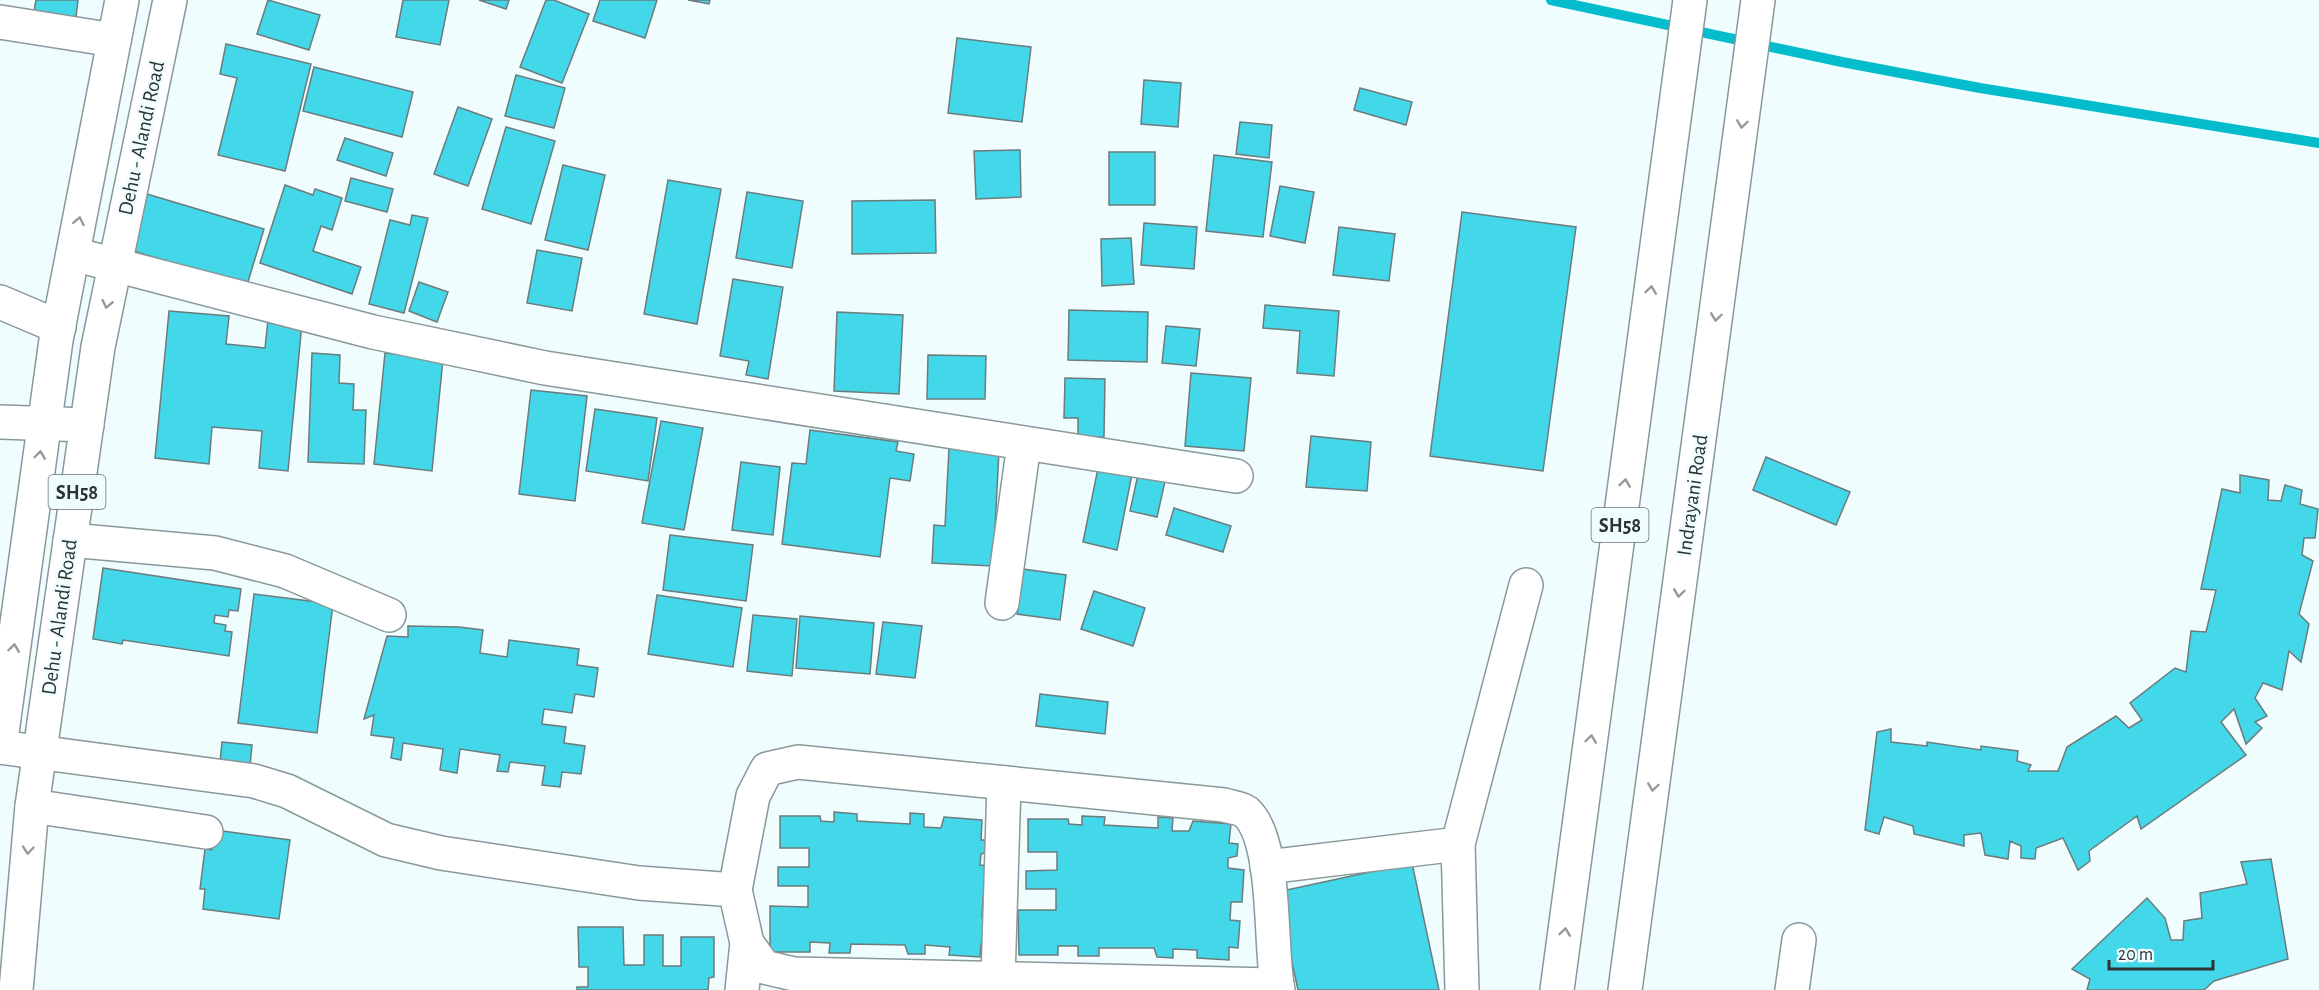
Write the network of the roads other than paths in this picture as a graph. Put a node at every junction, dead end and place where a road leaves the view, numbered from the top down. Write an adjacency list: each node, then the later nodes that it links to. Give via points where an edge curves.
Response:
1 (122, 0): 6 (main road, Dehu - Alandi Road / SH58)
2 (170, 0): 8 (main road, Dehu - Alandi Road / SH58)
3 (1690, 2): 36 (main road, SH58, one-way to 3)
4 (1757, 10): 37 (main road, Indrayani Road, one-way to 37)
5 (0, 22): 6 (main road)
6 (114, 40): 7 (main road, Dehu - Alandi Road / SH58, one-way to 6)
7 (73, 254): 8 (main road); 10 (main road, Dehu - Alandi Road / SH58)
8 (115, 265): 13 (main road, Dehu - Alandi Road / SH58, one-way to 13); 14 (main road, via 373,333 545,368)
9 (0, 302): 10 (main road)
10 (59, 327): 12 (main road, Dehu - Alandi Road / SH58)
11 (0, 422): 12 (main road)
12 (45, 422): 13 (main road); 20 (main road, Dehu - Alandi Road / SH58, one-way to 12)
13 (87, 425): 16 (main road, Dehu - Alandi Road / SH58)
14 (1024, 444): 15 (main road); 18 (main road)
15 (1236, 476)
16 (70, 540): 19 (main road, via 215,553 285,571); 22 (main road, Dehu - Alandi Road / SH58)
17 (1526, 585): 26 (main road)
18 (1002, 603)
19 (389, 615)
20 (5, 682): 21 (main road, Dehu - Alandi Road / SH58)
21 (0, 747): 22 (main road)
22 (39, 752): 24 (main road, Dehu - Alandi Road / SH58); 28 (main road, via 254,781 287,790 386,840 441,853 639,883)
23 (1004, 783): 27 (main road, via 1224,805 1245,811 1261,834); 28 (main road, via 798,762 767,769 753,796); 31 (main road)
24 (32, 806): 25 (main road); 33 (main road, Dehu - Alandi Road / SH58, one-way to 33)
25 (206, 832)
26 (1458, 844): 27 (main road); 35 (main road)
27 (1267, 867): 32 (main road)
28 (735, 890): 30 (main road)
29 (1799, 940): 38 (main road)
30 (747, 943): 31 (main road, via 764,967 794,974); 34 (main road)
31 (998, 979): 32 (main road)
32 (1277, 988)
33 (16, 990)
34 (742, 990)
35 (1462, 990)
36 (1557, 990)
37 (1625, 990)
38 (1792, 990)

